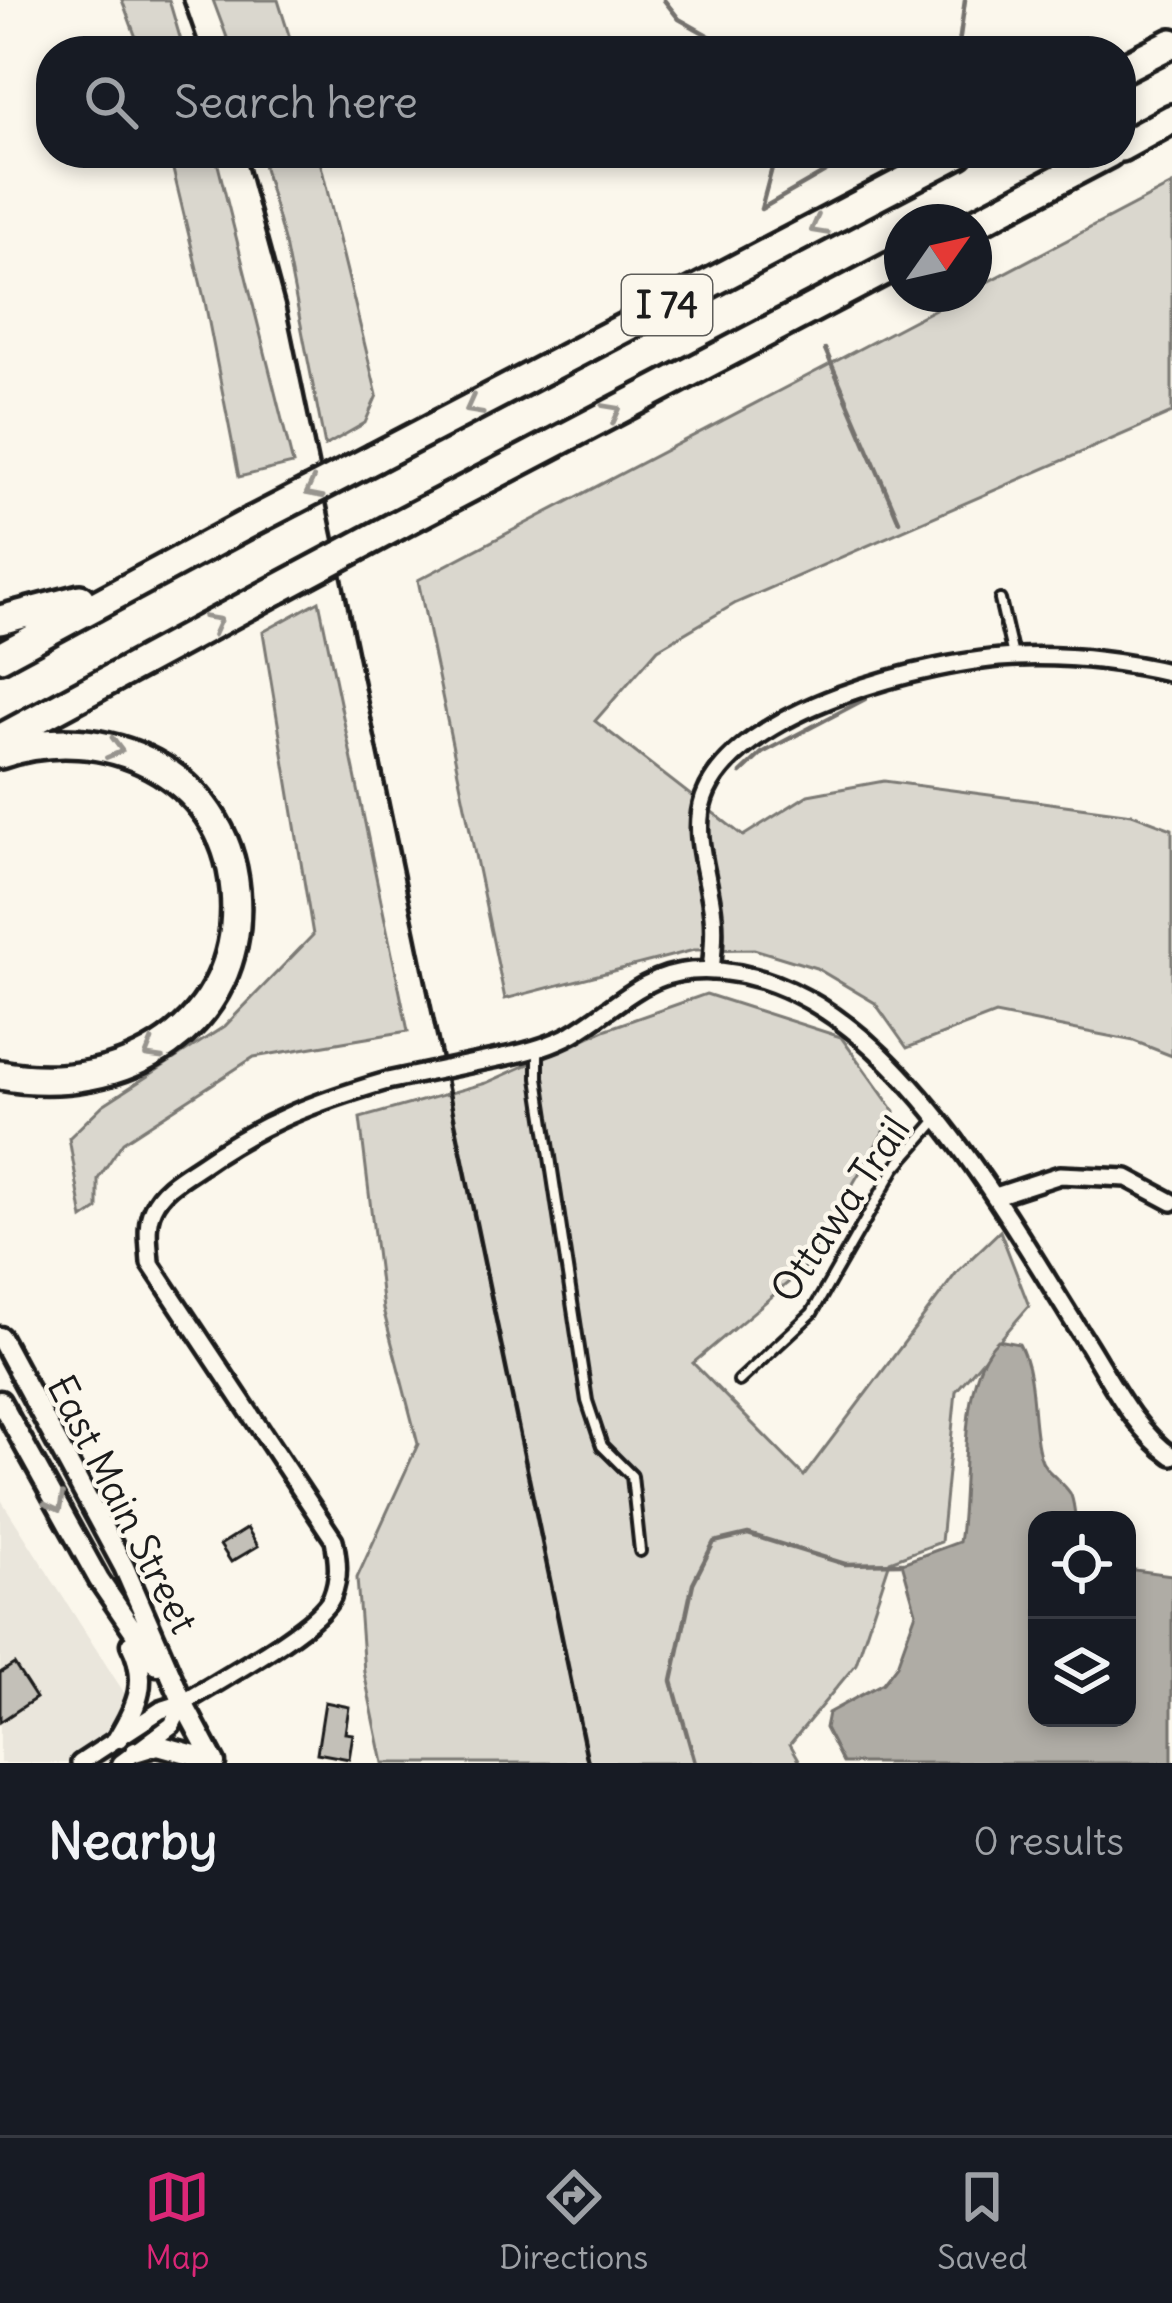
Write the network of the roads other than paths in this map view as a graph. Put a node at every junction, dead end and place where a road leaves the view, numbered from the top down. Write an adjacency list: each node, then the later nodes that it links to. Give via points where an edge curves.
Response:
1 (1172, 43): 2 (highway)
2 (1136, 61)
3 (1172, 119): 4 (highway)
4 (1136, 139)
5 (930, 168): 9 (highway, I 74, one-way to 9, bridge)
6 (1080, 168): 7 (highway)
7 (992, 215)
8 (884, 270): 15 (highway, I 74, one-way to 8, bridge)
9 (130, 584): 11 (highway); 12 (highway, I 74)
10 (1000, 600): 13 (lane)
11 (0, 620)
12 (0, 657)
13 (1014, 657): 14 (street); 17 (street, via 866,685 732,754 700,814 713,912)
14 (1172, 673)
15 (0, 739)
16 (0, 754): 19 (highway, one-way to 19, via 82,741 162,769 217,830 235,916 220,976 170,1043 94,1076)
17 (711, 970): 18 (street, via 660,977); 20 (street, via 764,981 825,1012 886,1056)
18 (538, 1049): 27 (lane, via 586,1401 602,1446 632,1477); 29 (street, bridge, via 292,1111 248,1132 155,1202 147,1222 150,1262 334,1540 339,1567 331,1600 313,1620)
19 (0, 1075)
20 (938, 1119): 21 (street); 24 (lane, Ottawa Trail, via 895,1168 812,1312)
21 (996, 1196): 22 (street, via 1060,1175 1127,1178); 26 (street, via 1132,1413)
22 (1172, 1202)
23 (0, 1336): 29 (street, East Main Street, via 124,1567)
24 (740, 1382)
25 (0, 1401): 28 (street, East Main Street, one-way to 28)
26 (1172, 1456)
27 (640, 1551)
28 (99, 1580): 29 (street, East Main Street); 30 (street, via 142,1675)
29 (183, 1703): 30 (street); 31 (street, via 172,1725); 32 (street, East Main Street)
30 (118, 1738): 33 (street)
31 (128, 1758): 32 (street, via 158,1745)
32 (214, 1761)
33 (80, 1763)

